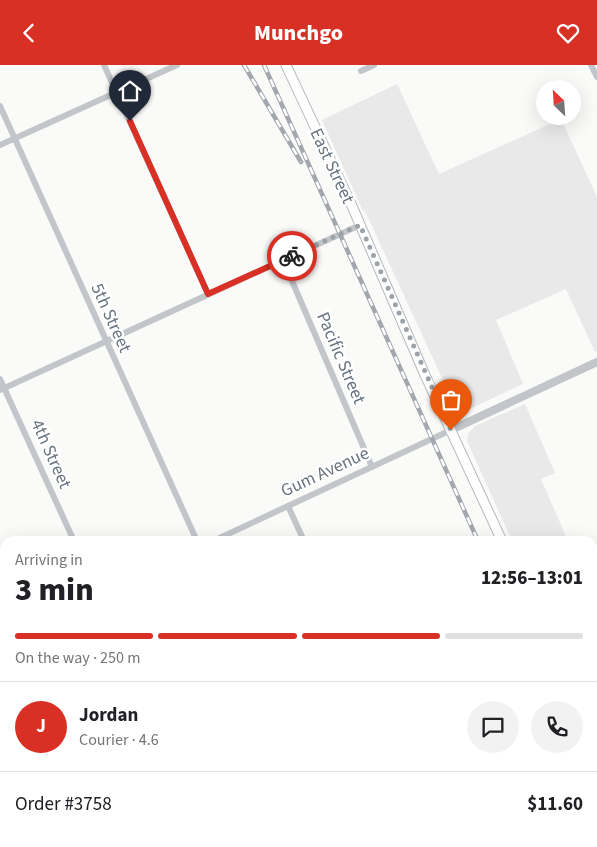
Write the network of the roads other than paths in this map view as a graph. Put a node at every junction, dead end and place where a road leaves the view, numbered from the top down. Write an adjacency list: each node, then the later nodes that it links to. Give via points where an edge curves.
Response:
1 (104, 65): 8 (street)
2 (177, 65): 8 (street)
3 (286, 65): 12 (main road, East Street)
4 (374, 65): 6 (street)
5 (592, 65): 7 (street)
6 (361, 71)
7 (597, 77)
8 (117, 92): 10 (street); 14 (street)
9 (0, 106): 10 (street, 5th Street)
10 (14, 139): 11 (street); 15 (street, 5th Street)
11 (0, 145)
12 (360, 225): 13 (street); 19 (main road, East Street)
13 (282, 260): 14 (street); 20 (street, Pacific Street)
14 (208, 294): 15 (street)
15 (105, 341): 18 (street); 23 (street, 5th Street)
16 (597, 362): 19 (street)
17 (0, 379): 18 (street, 4th Street)
18 (2, 389): 22 (street, 4th Street)
19 (451, 430): 20 (street, Gum Avenue); 26 (main road, East Street)
20 (372, 467): 21 (street, Gum Avenue)
21 (288, 506): 24 (street, Gum Avenue); 25 (street)
22 (72, 536)
23 (195, 536)
24 (224, 536)
25 (302, 536)
26 (500, 536)

